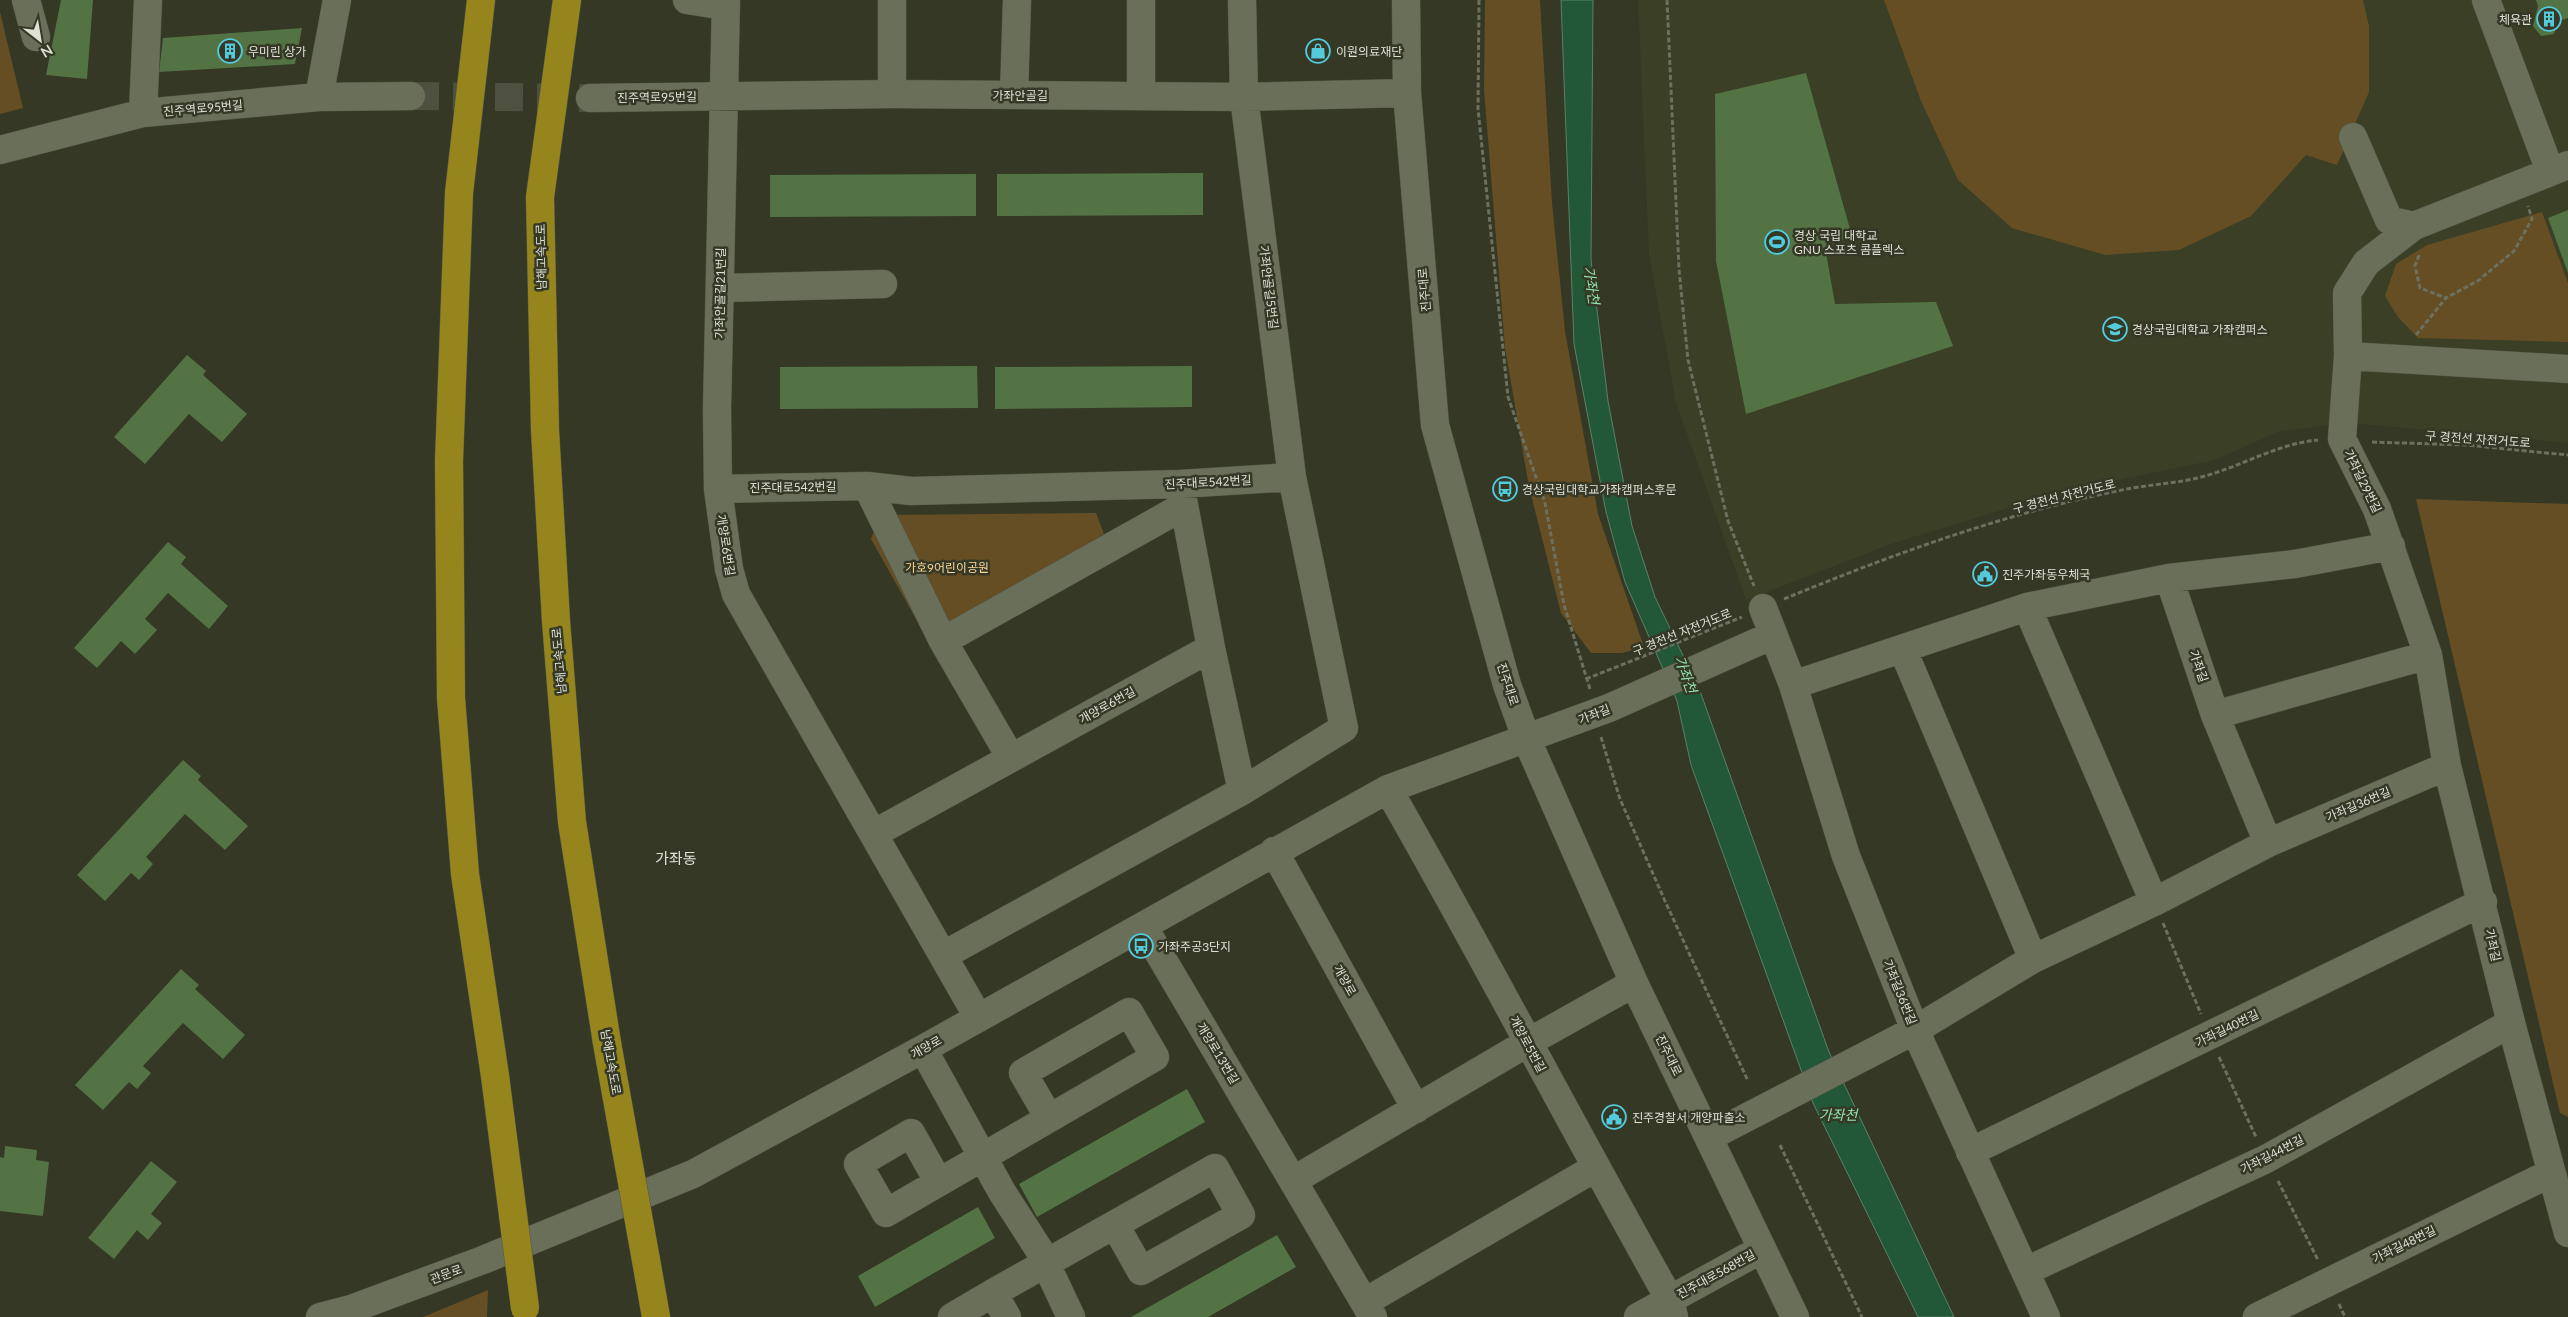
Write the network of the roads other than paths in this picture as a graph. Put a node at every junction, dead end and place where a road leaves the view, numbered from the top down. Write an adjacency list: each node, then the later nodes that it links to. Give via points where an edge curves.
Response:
1 (26, 0): 14 (street)
2 (148, 0): 24 (street)
3 (337, 0): 21 (street)
4 (481, 0): 85 (highway, bridge, via 459,193 449,461 451,698 465,874)
5 (568, 0): 87 (highway, 남해고속도로, bridge, via 540,197 545,430 556,621 572,822)
6 (687, 0): 13 (street)
7 (892, 0): 16 (street)
8 (1017, 0): 17 (street)
9 (1141, 0): 20 (street)
10 (1242, 0): 22 (street, 가좌안골길5번길)
11 (1406, 0): 15 (street, 진주대로)
12 (2486, 0): 27 (street)
13 (725, 3): 19 (street)
14 (36, 37)
15 (1407, 92): 22 (street, 가좌안골길); 48 (street, 진주대로, via 1435,425 1506,685)
16 (892, 94): 17 (street, 가좌안골길); 19 (street, 가좌안골길)
17 (1014, 95): 20 (street, 가좌안골길)
18 (411, 96): 21 (street, 진주역로95번길)
19 (725, 96): 23 (street, 진주역로95번길); 30 (street, 가좌안골길21번길)
20 (1141, 96): 22 (street, 가좌안골길)
21 (320, 97): 24 (street, 진주역로95번길)
22 (1244, 97): 33 (street, 가좌안골길5번길)
23 (590, 98)
24 (143, 114): 26 (street, 진주역로95번길)
25 (2353, 137): 28 (street, via 2389,220)
26 (0, 150)
27 (2559, 168): 28 (street, 가좌길29번길)
28 (2418, 238): 31 (street, 가좌길29번길, via 2366,263 2347,293)
29 (884, 284): 30 (street)
30 (720, 288): 35 (street, 가좌안골길21번길)
31 (2348, 356): 32 (street); 37 (street, 가좌길29번길, via 2342,439 2377,509)
32 (2568, 369)
33 (1292, 477): 36 (street, 진주대로542번길); 52 (street, via 1344,728)
34 (868, 486): 35 (street, 진주대로542번길); 36 (street, 진주대로542번길, via 911,491); 42 (street)
35 (718, 489): 53 (street, 개양로6번길, via 729,569 736,594)
36 (1182, 495): 42 (street, 진주대로542번길); 43 (street)
37 (2391, 546): 38 (street, via 2295,564); 45 (street, 가좌길)
38 (2169, 578): 39 (street); 47 (street, 가좌길)
39 (2027, 607): 44 (street); 56 (street)
40 (1754, 611): 41 (street)
41 (1774, 635): 46 (street); 48 (street, 가좌길, via 1609,708)
42 (944, 641): 49 (street)
43 (1211, 648): 49 (street, 개양로6번길); 52 (street)
44 (1903, 650): 46 (street); 60 (street)
45 (2428, 655): 47 (street); 50 (street, 가좌길)
46 (1793, 685): 64 (street, 가좌길36번길, via 1846,856)
47 (2215, 715): 54 (street)
48 (1527, 740): 51 (street, 개양로); 61 (street, 진주대로)
49 (1011, 758): 53 (street, 개양로6번길)
50 (2448, 766): 54 (street, 가좌길36번길); 57 (street, 가좌길)
51 (1388, 789): 55 (street, 개양로); 65 (street, 개양로5번길)
52 (1242, 791): 59 (street)
53 (875, 833): 59 (street, 개양로6번길)
54 (2268, 843): 56 (street, 가좌길36번길)
55 (1274, 851): 58 (street, 개양로); 67 (street, 개양로)
56 (2154, 902): 60 (street, 가좌길36번길)
57 (2483, 902): 63 (street, 가좌길); 70 (street, 가좌길40번길)
58 (1143, 926): 62 (street, 개양로); 74 (street, 개양로13번길)
59 (944, 955): 62 (street, 개양로6번길)
60 (2032, 959): 64 (street, 가좌길36번길)
61 (1634, 983): 65 (street); 69 (street, 진주대로)
62 (978, 1017): 66 (street, 개양로)
63 (2511, 1023): 73 (street, 가좌길); 81 (street, 가좌길44번길, via 2266,1159)
64 (1915, 1030): 69 (street); 70 (street)
65 (1527, 1043): 67 (street); 72 (street, 개양로5번길)
66 (923, 1049): 71 (street); 77 (street, 개양로, via 693,1174)
67 (1416, 1109): 74 (street)
68 (1049, 1118): 68 (street, via 1155,1057 1129,1012 1022,1073); 71 (street)
69 (1709, 1137): 79 (street, 진주대로)
70 (1970, 1152): 81 (street)
71 (984, 1157): 75 (street); 80 (street)
72 (1595, 1168): 83 (street, 개양로5번길); 84 (street, 개양로13번길)
73 (2551, 1173): 78 (street, 가좌길); 94 (street, 가좌길48번길)
74 (1294, 1180): 84 (street, 개양로13번길)
75 (938, 1181)
76 (1115, 1224): 80 (street)
77 (569, 1226): 86 (street, 관문로, via 397,1292)
78 (2568, 1233)
79 (1762, 1249): 83 (street, 진주대로568번길); 92 (street, 진주대로)
80 (1046, 1264): 82 (street); 90 (street)
81 (2026, 1271): 93 (street)
82 (993, 1293): 88 (street); 89 (street)
83 (1672, 1308): 91 (street, 진주대로568번길)
84 (1369, 1310)
85 (526, 1313)
86 (320, 1317)
87 (656, 1317)
88 (952, 1317)
89 (1007, 1317)
90 (1071, 1317)
91 (1638, 1317)
92 (1796, 1317)
93 (2046, 1317)
94 (2257, 1317)

